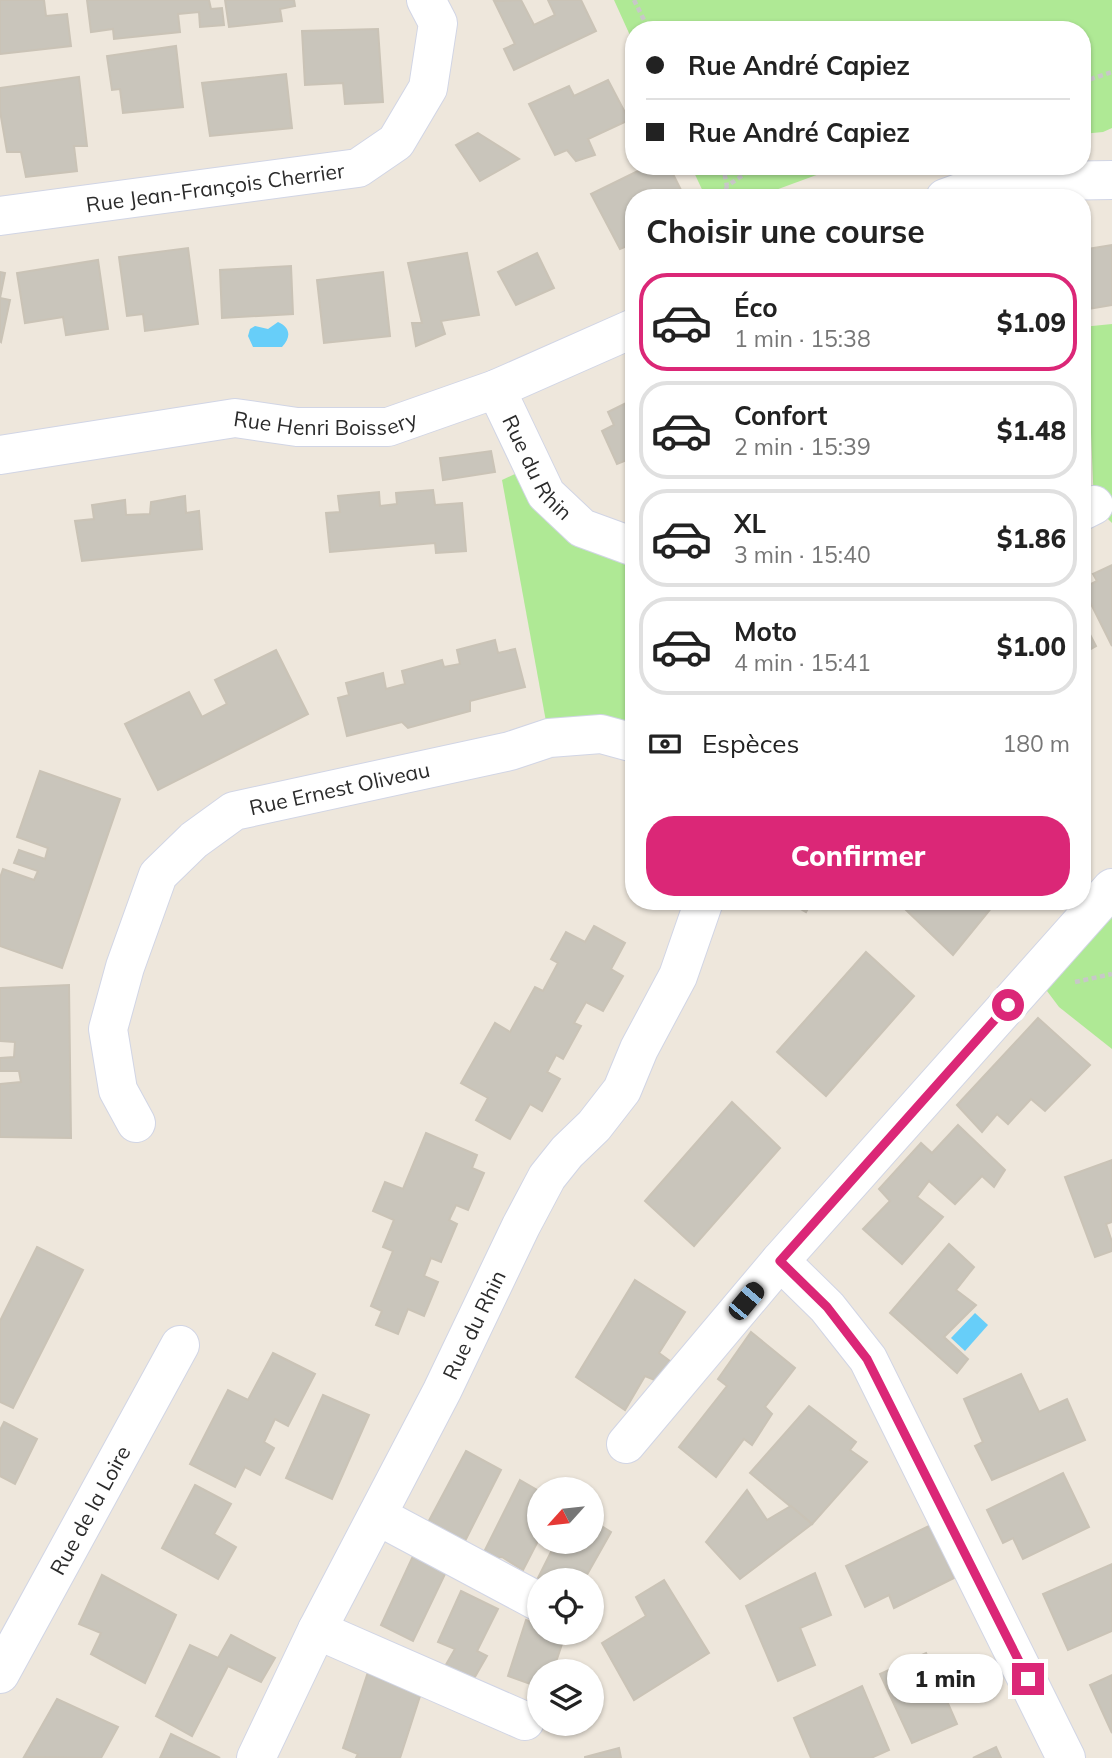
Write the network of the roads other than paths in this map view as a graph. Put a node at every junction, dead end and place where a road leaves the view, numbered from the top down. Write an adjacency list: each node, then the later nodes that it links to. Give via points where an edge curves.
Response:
1 (426, 0): 4 (street, Rue Jean-François Cherrier, via 438,23 428,88 397,142 358,168)
2 (1112, 180): 3 (street, via 989,182)
3 (970, 189)
4 (0, 216)
5 (625, 332): 6 (street, Rue Henri Boissery)
6 (496, 388): 7 (street, Rue Henri Boissery, via 388,427 297,427 235,418); 8 (street, Rue du Rhin, via 546,494 582,528)
7 (0, 455)
8 (625, 544)
9 (625, 741): 12 (street, Rue Ernest Oliveau, via 601,734 549,738 510,751 234,811 194,840 158,875 108,1029 118,1090)
10 (1112, 888): 13 (street)
11 (701, 910): 16 (street, Rue du Rhin, via 678,976 622,1090 547,1177)
12 (136, 1123)
13 (780, 1261): 15 (street); 22 (street, via 827,1307 867,1359)
14 (180, 1345): 19 (street, Rue de la Loire)
15 (626, 1444)
16 (378, 1516): 17 (street); 18 (street, Rue du Rhin)
17 (527, 1596)
18 (317, 1630): 20 (street); 21 (street, Rue du Rhin)
19 (0, 1674)
20 (524, 1721)
21 (256, 1758)
22 (1066, 1758)

